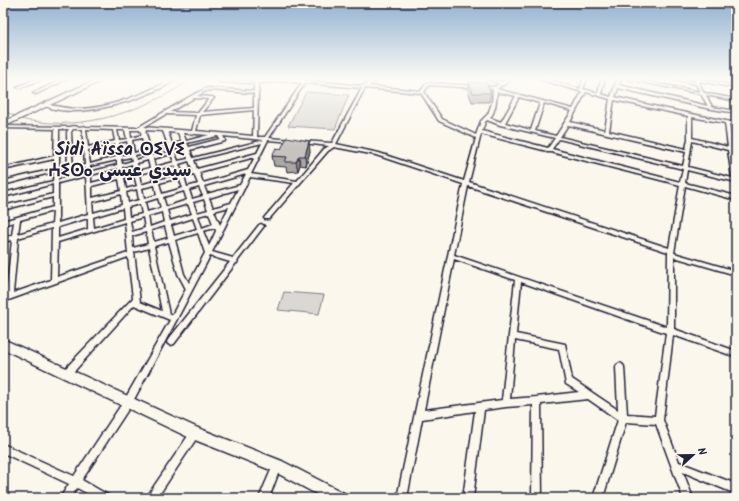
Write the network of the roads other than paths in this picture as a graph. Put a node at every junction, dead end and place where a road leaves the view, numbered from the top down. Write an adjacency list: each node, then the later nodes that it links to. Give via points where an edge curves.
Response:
1 (50, 102): 18 (main road)
2 (120, 102): 18 (street, via 109,106 66,110)
3 (183, 102): 24 (street)
4 (208, 102): 25 (street)
5 (256, 102): 20 (street)
6 (291, 102): 54 (street)
7 (356, 102): 57 (street)
8 (429, 102): 46 (street, via 440,120)
9 (494, 102): 27 (street)
10 (514, 102): 31 (street)
11 (542, 102): 43 (street)
12 (544, 102): 22 (street)
13 (577, 102): 22 (street)
14 (611, 102): 44 (street)
15 (628, 102): 26 (street)
16 (687, 102): 19 (street)
17 (708, 102): 19 (street)
18 (45, 105): 33 (main road)
19 (711, 108): 21 (street)
20 (256, 109): 25 (street); 49 (street)
21 (717, 109): 23 (street); 28 (street)
22 (574, 110): 29 (street)
23 (736, 112)
24 (165, 113): 25 (street); 39 (street)
25 (199, 114): 42 (street)
26 (690, 116): 28 (street); 52 (street)
27 (487, 118): 31 (street); 46 (street, via 483,121)
28 (721, 121): 30 (street)
29 (567, 123): 44 (street); 50 (street)
30 (727, 123): 32 (street); 48 (street)
31 (502, 124): 43 (street)
32 (736, 124)
33 (3, 126): 34 (street)
34 (57, 126): 35 (street); 70 (street)
35 (72, 127): 36 (street); 66 (street, via 69,132)
36 (84, 127): 37 (street); 60 (street)
37 (114, 128): 38 (street); 56 (street)
38 (127, 128): 39 (street); 53 (street)
39 (140, 128): 40 (street); 47 (street)
40 (165, 130): 41 (street); 58 (street)
41 (180, 131): 42 (street); 55 (street)
42 (194, 132): 45 (street)
43 (534, 132): 50 (street)
44 (607, 132): 64 (street)
45 (219, 134): 49 (street); 55 (street); 61 (street, via 224,140)
46 (479, 135): 65 (street); 96 (street)
47 (144, 136): 53 (street); 63 (street)
48 (729, 136): 51 (street); 59 (street)
49 (255, 137): 54 (street)
50 (559, 138): 65 (street); 79 (street)
51 (736, 138)
52 (690, 139): 59 (street); 64 (street)
53 (129, 140): 56 (street); 69 (street)
54 (266, 140): 57 (street); 68 (street); 73 (street)
55 (184, 142): 58 (street); 61 (street)
56 (116, 143): 60 (street); 71 (street)
57 (333, 145): 94 (street); 96 (street, via 377,154)
58 (170, 146): 63 (street); 67 (street)
59 (730, 148): 62 (street); 77 (street)
60 (86, 149): 66 (street); 76 (street)
61 (187, 150): 67 (street); 73 (street)
62 (736, 150)
63 (148, 151): 69 (street); 72 (street)
64 (688, 151): 79 (street)
65 (549, 152): 98 (street)
66 (70, 153): 81 (street)
67 (173, 153): 72 (street); 75 (street)
68 (259, 154): 84 (street); 86 (street)
69 (132, 155): 71 (street); 74 (street)
70 (57, 157): 80 (street); 83 (street)
71 (119, 158): 76 (street); 78 (street)
72 (150, 159): 74 (street); 82 (street)
73 (191, 160): 75 (street); 84 (street)
74 (134, 163): 78 (street); 85 (street)
75 (176, 164): 82 (street); 88 (street)
76 (87, 165): 81 (street); 87 (street)
77 (734, 165): 91 (street)
78 (120, 166): 87 (street); 90 (street)
79 (685, 168): 91 (street); 98 (street)
80 (3, 169)
81 (71, 169): 83 (street); 89 (street)
82 (152, 170): 85 (street); 93 (street)
83 (56, 172): 92 (street); 95 (street)
84 (195, 172): 88 (street); 97 (street)
85 (137, 173): 90 (street); 101 (street)
86 (249, 173): 94 (street); 97 (street); 100 (street)
87 (88, 174): 89 (street); 99 (street)
88 (180, 176): 93 (street); 102 (street)
89 (71, 178): 92 (street)
90 (122, 178): 99 (street); 103 (street)
91 (736, 180)
92 (56, 182): 104 (street); 105 (street)
93 (156, 182): 101 (street); 106 (street)
94 (296, 182): 121 (street)
95 (3, 183)
96 (466, 183): 140 (street); 141 (street)
97 (200, 184): 102 (street); 107 (street)
98 (682, 184): 108 (street); 140 (street)
99 (89, 185): 110 (street)
100 (242, 186): 107 (street); 112 (street)
101 (139, 187): 103 (street); 109 (street)
102 (185, 188): 106 (street); 111 (street)
103 (123, 192): 110 (street); 113 (street)
104 (3, 195)
105 (56, 195): 114 (street); 115 (street)
106 (159, 195): 109 (street); 116 (street)
107 (205, 197): 111 (street); 117 (street)
108 (736, 198)
109 (142, 200): 113 (street); 118 (street)
110 (89, 201): 119 (street)
111 (189, 201): 116 (street); 120 (street)
112 (233, 204): 117 (street); 128 (street)
113 (125, 205): 119 (street); 123 (street)
114 (3, 208)
115 (56, 208): 122 (street); 126 (street)
116 (164, 208): 118 (street); 125 (street)
117 (211, 210): 120 (street); 128 (street)
118 (144, 214): 123 (street); 129 (street)
119 (90, 215): 126 (street); 130 (street)
120 (194, 216): 125 (street); 131 (street)
121 (267, 218)
122 (17, 219): 124 (street); 133 (street)
123 (127, 219): 130 (street); 132 (street)
124 (3, 223)
125 (168, 223): 129 (street); 134 (street)
126 (55, 226): 133 (street); 136 (street)
127 (261, 226): 142 (street)
128 (218, 228): 131 (street); 139 (street)
129 (148, 229): 132 (street); 137 (street)
130 (91, 230): 136 (street)
131 (199, 230): 134 (street); 139 (street)
132 (129, 235): 138 (street)
133 (15, 237): 135 (street); 147 (street)
134 (172, 239): 137 (street); 146 (street, via 181,274)
135 (3, 240)
136 (55, 241): 145 (street)
137 (151, 245): 138 (street); 149 (street)
138 (131, 253): 145 (street); 148 (street)
139 (208, 253): 142 (street); 146 (street)
140 (670, 253): 143 (street); 151 (street)
141 (452, 256): 144 (street); 163 (street)
142 (235, 260): 153 (street)
143 (736, 273)
144 (518, 279): 151 (street); 152 (street)
145 (54, 281): 147 (street)
146 (189, 288): 150 (street)
147 (6, 298)
148 (136, 299): 149 (street, via 137,304); 157 (street)
149 (166, 316): 150 (street)
150 (174, 318): 160 (street)
151 (670, 332): 155 (street); 165 (street)
152 (512, 336): 158 (street, via 562,346 569,381); 161 (street)
153 (171, 342)
154 (3, 344): 157 (main road)
155 (736, 354)
156 (620, 367): 164 (street)
157 (66, 374): 160 (main road)
158 (588, 395): 159 (street); 164 (street)
159 (538, 401): 161 (street); 180 (street)
160 (128, 402): 166 (main road); 170 (street)
161 (506, 403): 162 (street)
162 (480, 407): 163 (street); 179 (street)
163 (420, 415): 178 (street)
164 (623, 418): 165 (street); 181 (street)
165 (660, 420): 168 (street)
166 (195, 433): 169 (main road); 175 (street)
167 (3, 448): 170 (street)
168 (676, 465): 171 (street); 182 (street)
169 (277, 466): 172 (main road); 176 (street)
170 (76, 482): 173 (street); 174 (street)
171 (736, 489)
172 (325, 495): 177 (main road)
173 (64, 498)
174 (105, 498)
175 (151, 498)
176 (264, 498)
177 (339, 498)
178 (402, 498)
179 (468, 498)
180 (537, 498)
181 (598, 498)
182 (688, 498)

